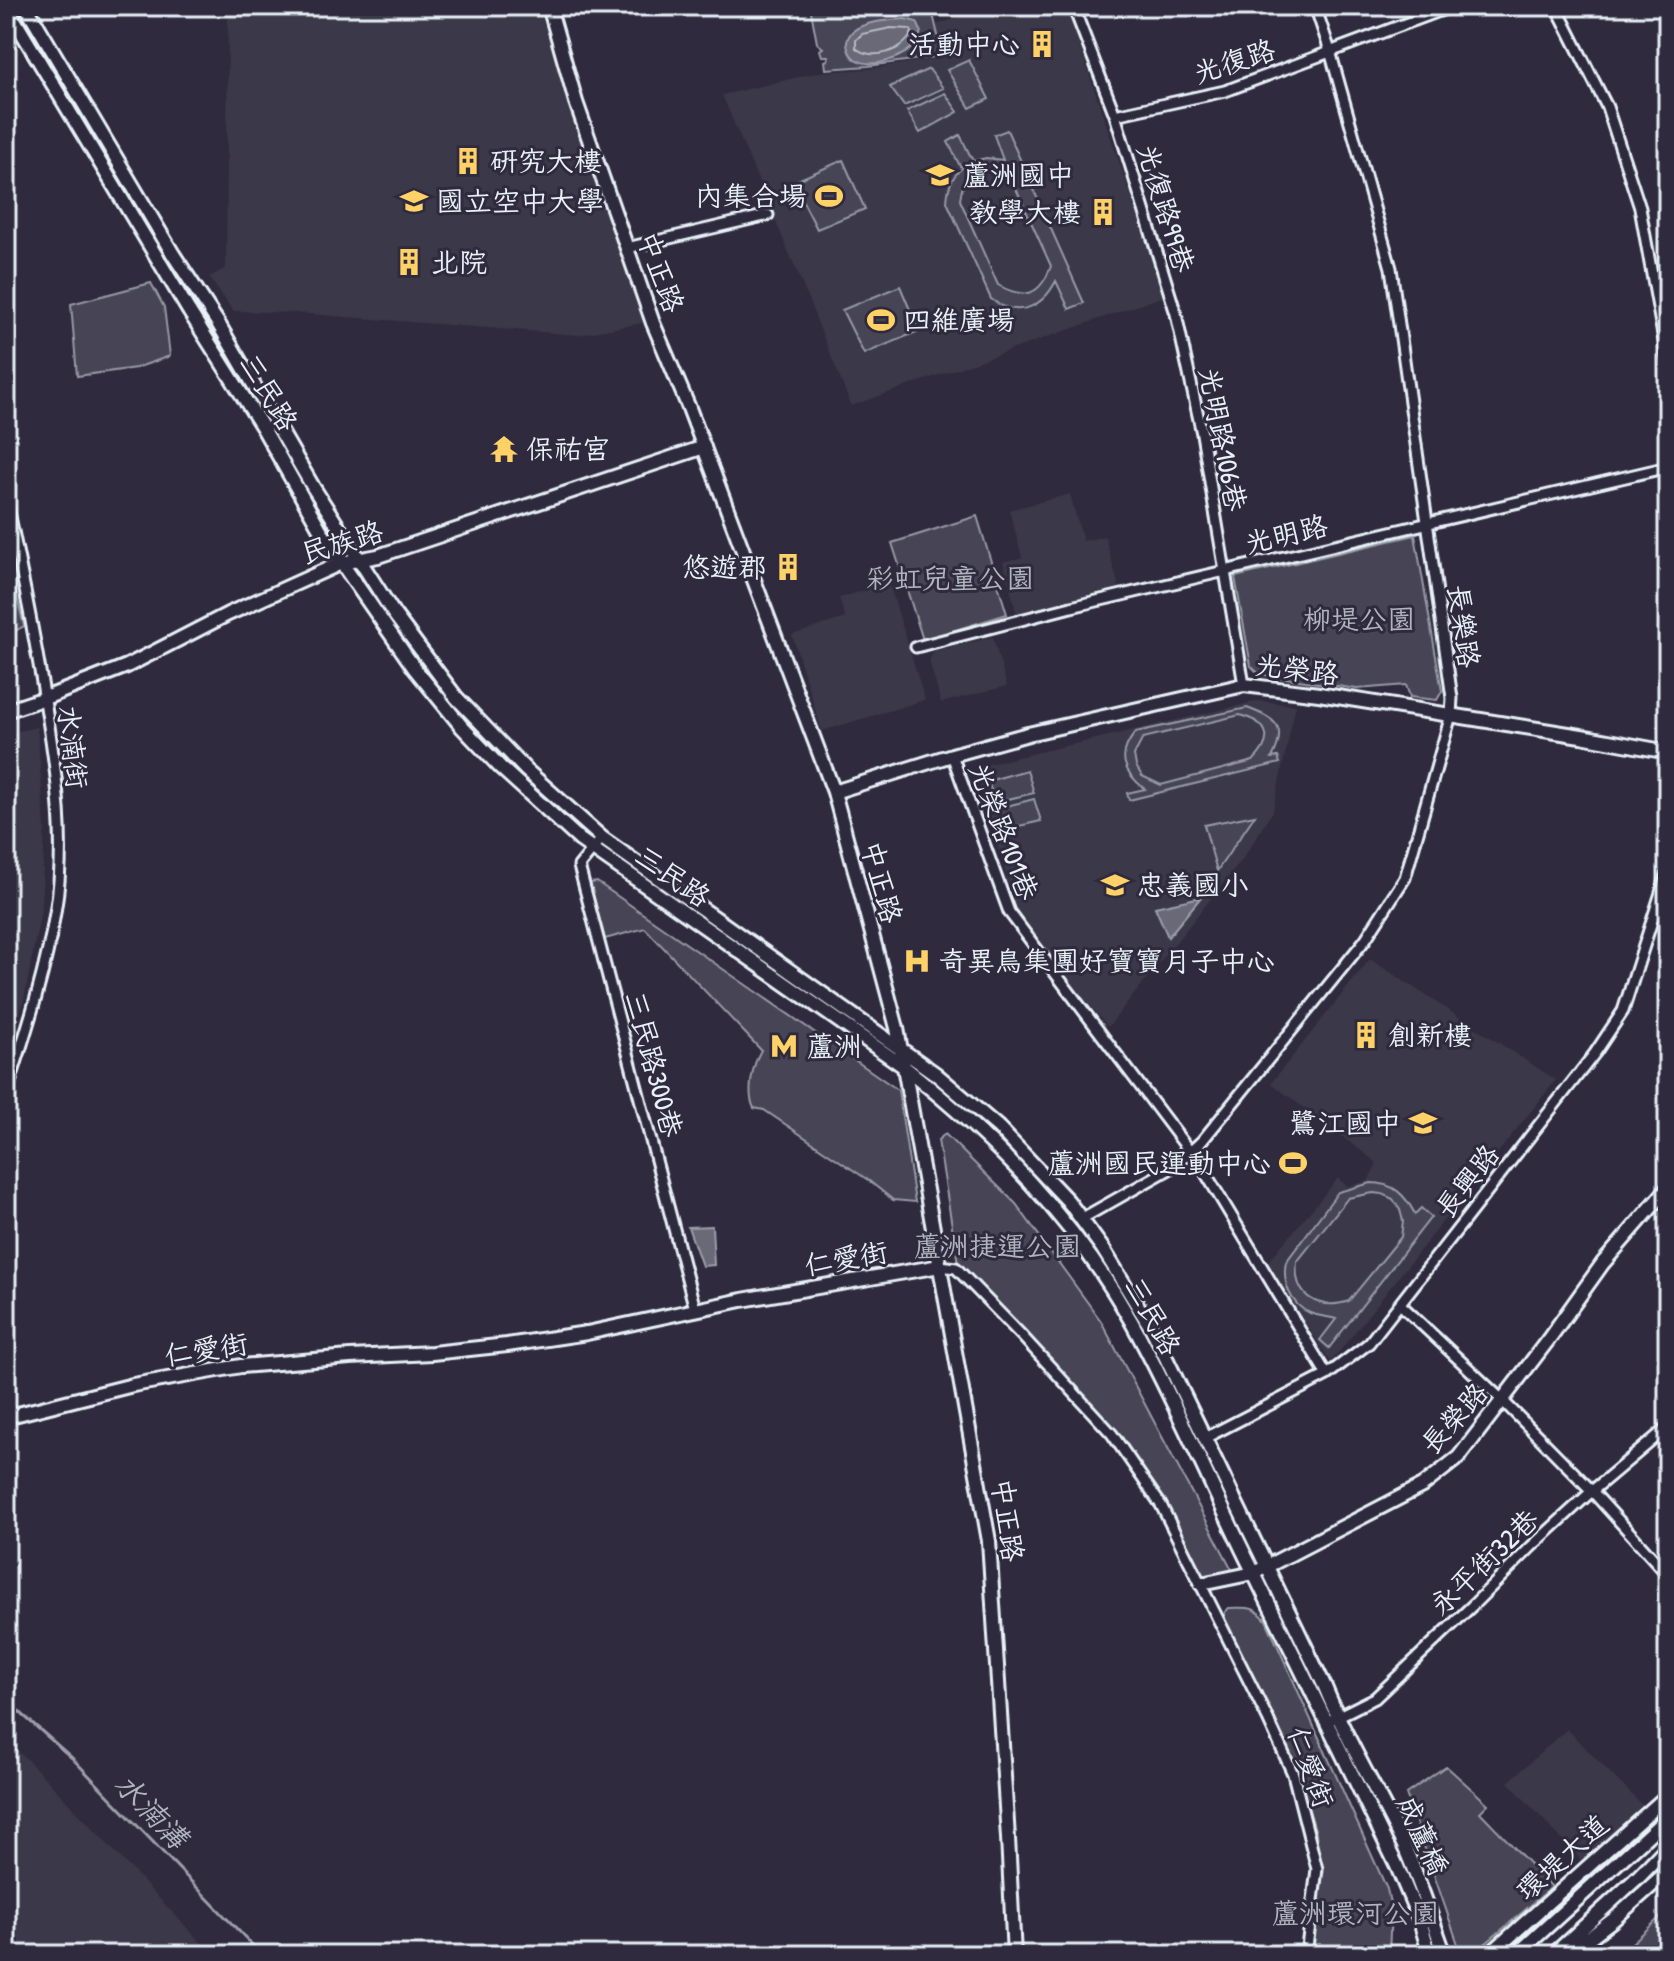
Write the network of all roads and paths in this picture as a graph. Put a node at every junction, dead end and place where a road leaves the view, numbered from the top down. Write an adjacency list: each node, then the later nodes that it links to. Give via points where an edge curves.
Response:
1 (6, 6): 19 (street, 三民路)
2 (26, 6): 18 (street, 三民路)
3 (549, 6): 11 (street, 中正路)
4 (1073, 6): 9 (street, 光復路99巷)
5 (1315, 6): 8 (street, 長樂路)
6 (1453, 6): 8 (street, 光復路)
7 (1556, 6): 13 (street, via 1607,107 1640,208)
8 (1330, 51): 9 (street, 光復路, via 1225,91); 17 (street, 長樂路, via 1391,268)
9 (1115, 115): 12 (street, 光復路99巷)
10 (768, 215): 11 (street)
11 (627, 248): 14 (street, 中正路)
12 (1176, 314): 20 (street, 光明路106巷)
13 (1668, 363)
14 (704, 447): 18 (street, 民族路); 28 (street, 中正路)
15 (1668, 467): 17 (street, 光明路)
16 (6, 498): 23 (street, 水湳街)
17 (1427, 523): 20 (street, 光明路); 25 (street, 長樂路)
18 (361, 560): 19 (street, 民族路); 29 (street, 三民路, via 456,697)
19 (341, 563): 23 (street, 民族路, via 127,666); 30 (street, 三民路, via 462,727)
20 (1224, 571): 21 (street, 光明路); 22 (street, 光明路106巷)
21 (916, 647)
22 (1244, 685): 25 (street, 光榮路); 27 (street, 光榮路)
23 (45, 698): 24 (street, 民族路); 34 (street, 水湳街, via 57,773 59,878 36,1003)
24 (6, 711)
25 (1451, 715): 26 (street, 光榮路); 35 (street, 長樂路, via 1405,878 1365,940)
26 (1668, 752)
27 (952, 755): 28 (street, 光榮路); 35 (street, 光榮路101巷, via 1009,912)
28 (834, 792): 32 (street, 中正路)
29 (602, 838): 30 (street, 三民路300巷); 32 (street, 三民路)
30 (593, 850): 33 (street, 三民路); 40 (street, 三民路300巷, via 579,866)
31 (1668, 871): 39 (street, 長興路, via 1623,1011)
32 (901, 1049): 33 (street, 中正路); 37 (street, 三民路, via 998,1127)
33 (903, 1066): 38 (street, 中正路); 47 (street, 三民路, via 1001,1151 1083,1247 1131,1321)
34 (6, 1095)
35 (1190, 1152): 37 (street, 長樂路); 41 (street, 光榮路101巷)
36 (1668, 1188): 42 (street, 長榮路, via 1594,1275)
37 (1081, 1219): 45 (street, 三民路, via 1139,1306)
38 (940, 1266): 40 (street, 仁愛街); 49 (street, 仁愛街, via 956,1268 1112,1434 1161,1505); 56 (street, 中正路, via 989,1541)
39 (1400, 1304): 41 (street, 長興路, via 1369,1343); 42 (street)
40 (695, 1309): 43 (street, 仁愛街, via 507,1345 241,1366 133,1385)
41 (1327, 1375): 45 (street, 長興路)
42 (1503, 1401): 46 (street); 47 (street, 長榮路, via 1459,1457 1422,1486)
43 (6, 1417)
44 (1668, 1427): 46 (street, 永平街32巷)
45 (1205, 1438): 47 (street, 三民路)
46 (1592, 1491): 48 (street); 50 (street, 永平街32巷, via 1375,1698)
47 (1260, 1570): 49 (street, 長榮路); 50 (street, 三民路)
48 (1668, 1575)
49 (1201, 1584): 57 (street, 仁愛街, via 1293,1774 1317,1869)
50 (1332, 1720): 51 (street, 三民路)
51 (1344, 1742): 58 (street, 成蘆橋); 59 (street, 成蘆橋, via 1404,1847)
52 (1668, 1795): 60 (street, 環堤大道)
53 (1668, 1817): 61 (street, 環堤大道)
54 (1668, 1846): 62 (street)
55 (1668, 1871): 63 (street)
56 (1014, 1955)
57 (1306, 1955)
58 (1430, 1955)
59 (1445, 1955)
60 (1489, 1955)
61 (1516, 1955)
62 (1553, 1955)
63 (1567, 1955)

